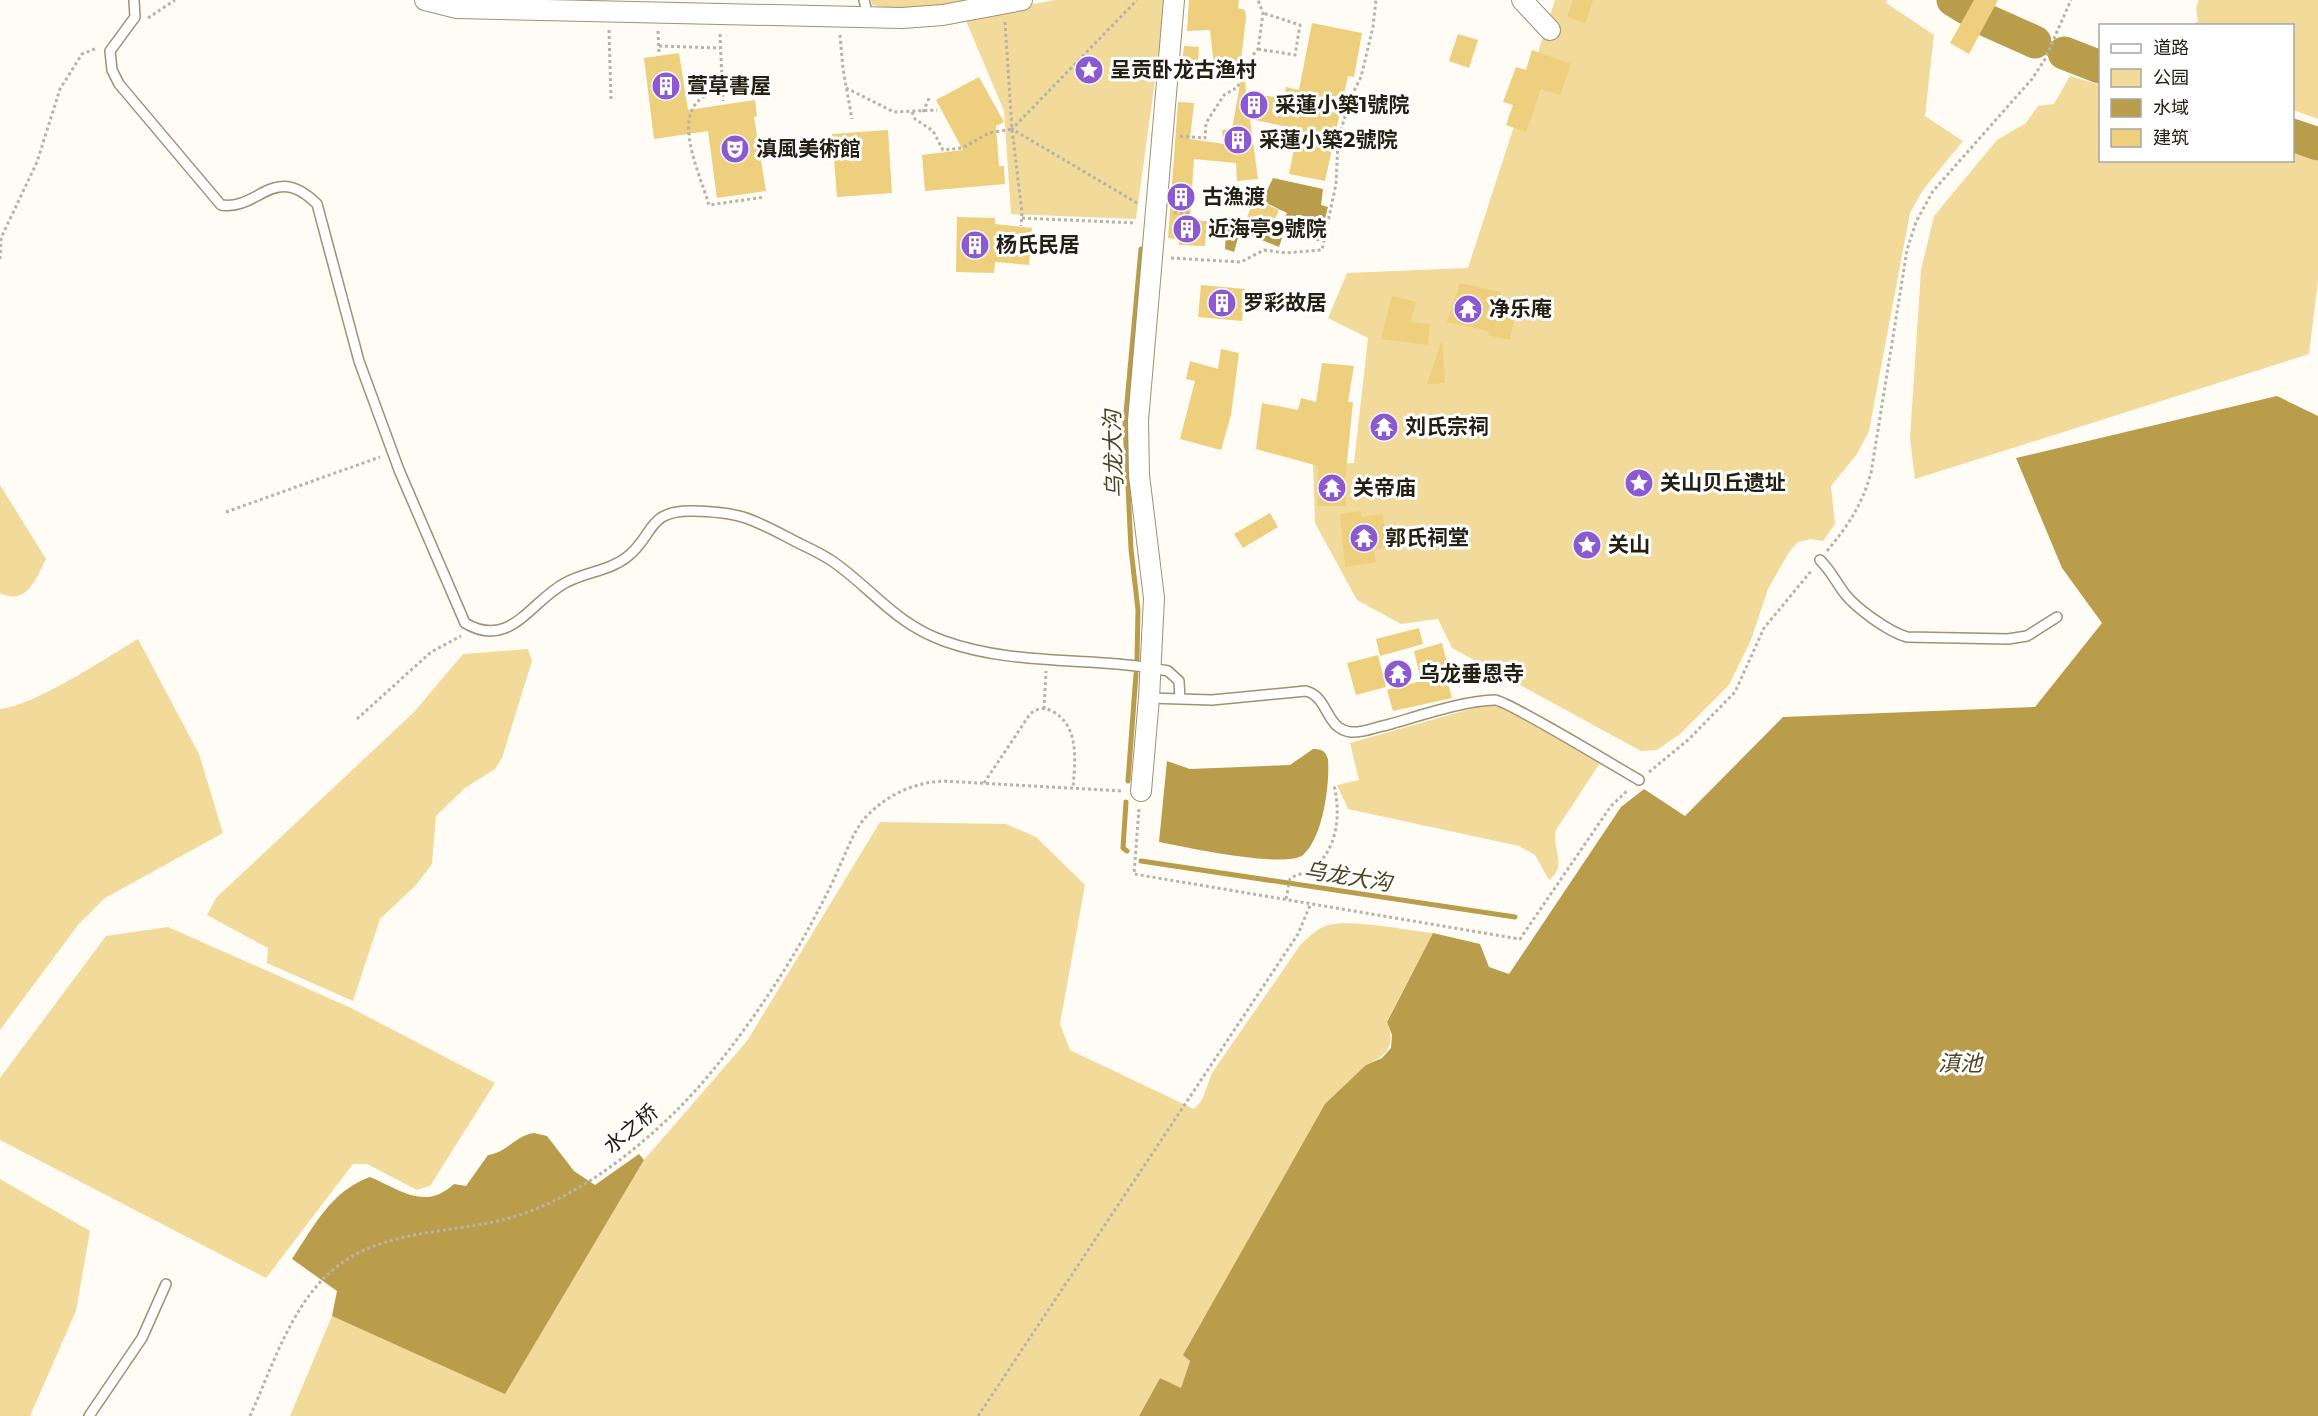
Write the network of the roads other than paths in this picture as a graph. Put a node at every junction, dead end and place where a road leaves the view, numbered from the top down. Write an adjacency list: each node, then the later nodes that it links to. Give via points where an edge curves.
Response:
1 (134, 0): 10 (lane, via 132,22 110,51 112,70 119,84 221,205 231,207 275,187 298,190 317,204 359,361 458,611 472,628 490,631 506,627 564,583 629,556 662,517 676,511 726,511 754,519 818,552 836,563 889,611 943,641 1047,660)
2 (425, 0): 6 (street, via 457,8 609,11 840,15)
3 (1174, 0): 10 (street, via 1138,421 1139,475 1154,598)
4 (1522, 0): 7 (street)
5 (1013, 2): 6 (street, via 902,18)
6 (866, 8)
7 (1551, 30)
8 (1820, 560): 9 (lane, via 1834,574 1846,596 1893,633 1907,637 2008,639 2026,636)
9 (2057, 617)
10 (1151, 668): 11 (street); 12 (lane, via 1174,674 1181,686)
11 (1149, 698): 12 (lane); 14 (street)
12 (1180, 699): 13 (lane, via 1306,692 1321,700 1333,723 1358,732 1497,700)
13 (1640, 780)
14 (1141, 792)
15 (166, 1284): 16 (lane, via 142,1338)
16 (88, 1416)

